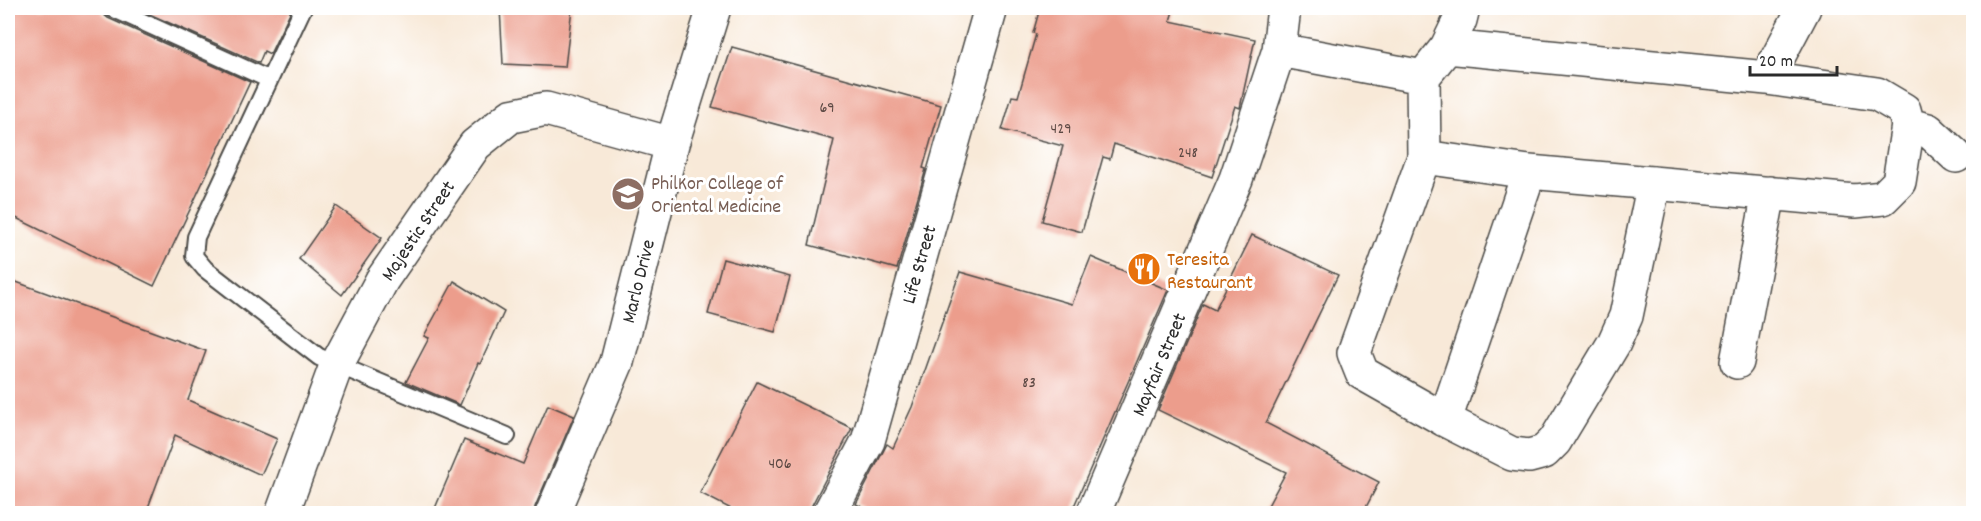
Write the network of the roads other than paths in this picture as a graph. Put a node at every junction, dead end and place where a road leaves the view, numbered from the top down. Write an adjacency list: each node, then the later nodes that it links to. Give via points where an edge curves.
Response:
1 (112, 8): 12 (lane)
2 (303, 8): 12 (lane)
3 (714, 8): 14 (street, Marlo Drive)
4 (991, 8): 26 (street, Life Street, via 868,441)
5 (1463, 8): 8 (street)
6 (1804, 8): 11 (street)
7 (1274, 10): 9 (street, Mayfair Street)
8 (1447, 47): 10 (street); 11 (street)
9 (1279, 50): 10 (street); 27 (street, Mayfair Street, via 1236,179)
10 (1423, 77): 16 (street)
11 (1767, 78): 13 (street, via 1877,94 1904,110)
12 (268, 79): 21 (lane, via 196,237 194,256 205,269)
13 (1908, 125): 15 (street, via 1928,130); 19 (street, via 1899,182 1882,198 1855,201)
14 (672, 144): 21 (street, Majestic Street, via 546,110 511,116 475,145 382,280); 25 (street, Marlo Drive, via 617,362)
15 (1956, 156)
16 (1424, 157): 17 (street); 22 (street, via 1354,353 1362,373)
17 (1529, 172): 18 (street); 22 (street)
18 (1654, 183): 19 (street); 22 (street, via 1626,316 1555,441 1544,452 1529,456 1512,454)
19 (1769, 193): 20 (street)
20 (1737, 362)
21 (336, 366): 23 (lane); 24 (street, Majestic Street)
22 (1444, 420)
23 (507, 436)
24 (282, 513)
25 (552, 513)
26 (829, 513)
27 (1093, 513)

